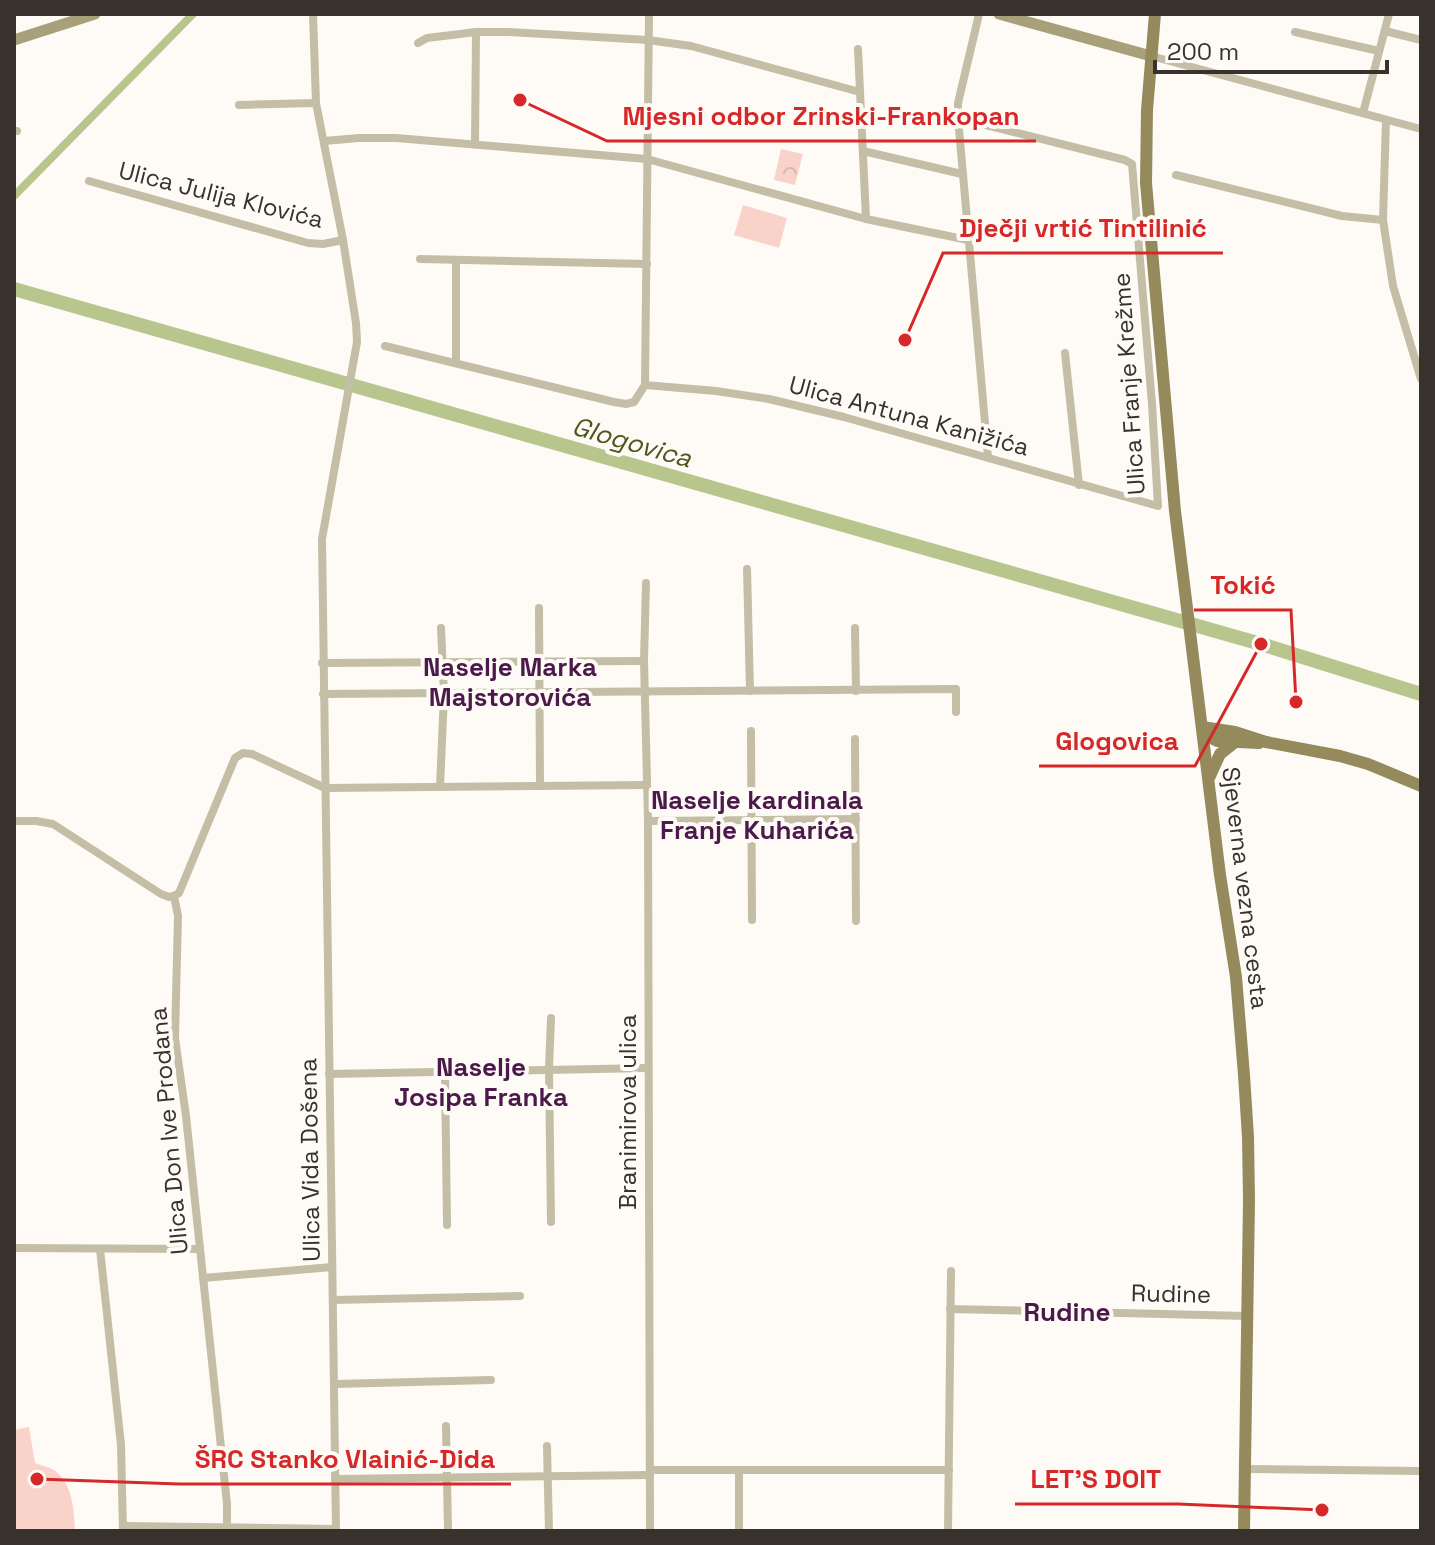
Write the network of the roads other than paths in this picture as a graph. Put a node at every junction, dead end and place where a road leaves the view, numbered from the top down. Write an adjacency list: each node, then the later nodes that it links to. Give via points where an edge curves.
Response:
1 (95, 14): 11 (main road)
2 (313, 14): 19 (street, Ulica Vida Došena)
3 (649, 14): 12 (street)
4 (979, 14): 22 (street)
5 (999, 14): 17 (main road)
6 (1155, 14): 17 (main road, Sjeverna vezna cesta)
7 (1389, 14): 8 (street)
8 (1385, 31): 13 (street); 16 (street)
9 (476, 32): 12 (street); 14 (street); 26 (street)
10 (1295, 32): 16 (street)
11 (14, 40)
12 (648, 40): 18 (street, via 691,46); 28 (street)
13 (1421, 40)
14 (418, 43)
15 (858, 49): 18 (street)
16 (1379, 51): 21 (street)
17 (1151, 56): 21 (street); 44 (main road, Sjeverna vezna cesta, via 1146,183)
18 (860, 92): 27 (street)
19 (316, 103): 20 (street); 25 (street, Ulica Vida Došena)
20 (239, 105)
21 (1363, 113): 23 (street)
22 (958, 118): 29 (street); 44 (street, Ulica Franje Krežme, via 1132,164)
23 (1386, 120): 24 (street); 33 (street)
24 (1421, 129)
25 (324, 141): 26 (street, via 396,138); 34 (street, Ulica Vida Došena)
26 (475, 144): 28 (street)
27 (863, 151): 29 (street); 32 (street)
28 (647, 159): 32 (street); 38 (street)
29 (962, 174): 35 (street)
30 (1176, 175): 33 (street, via 1342,216)
31 (89, 181): 34 (street, Ulica Julija Klovića, via 308,243)
32 (866, 219): 35 (street)
33 (1383, 220): 42 (street, via 1393,286)
34 (343, 240): 56 (street, Ulica Vida Došena, via 357,342 322,539)
35 (968, 240): 45 (street)
36 (420, 259): 37 (street)
37 (456, 260): 38 (street); 41 (street)
38 (647, 264): 43 (street)
39 (385, 346): 41 (street)
40 (1065, 353): 46 (street)
41 (456, 363): 43 (street, via 626,404 634,402)
42 (1421, 379)
43 (645, 385): 45 (street, Ulica Antuna Kanižića, via 769,399)
44 (1159, 403): 47 (street, Ulica Franje Krežme); 64 (main road, Sjeverna vezna cesta)
45 (988, 457): 46 (street, Ulica Antuna Kanižića)
46 (1079, 485): 47 (street, Ulica Antuna Kanižića)
47 (1158, 506)
48 (747, 569): 57 (street)
49 (646, 583): 54 (street, Branimirova ulica)
50 (539, 608): 53 (street)
51 (441, 628): 55 (street)
52 (855, 628): 58 (street)
53 (540, 661): 54 (street); 55 (street); 59 (street)
54 (644, 661): 60 (street, Branimirova ulica)
55 (442, 662): 56 (street); 62 (street)
56 (322, 663): 61 (street, Ulica Vida Došena)
57 (750, 691): 58 (street); 60 (street)
58 (856, 691): 63 (street, via 956,689)
59 (540, 693): 60 (street); 62 (street); 71 (street)
60 (645, 693): 70 (street, Branimirova ulica)
61 (323, 694): 62 (street); 74 (street, Ulica Vida Došena)
62 (444, 694): 73 (street)
63 (956, 712)
64 (1202, 730): 67 (main road, via 1206,737); 68 (main road, via 1235,732); 69 (main road, Sjeverna vezna cesta)
65 (751, 731): 76 (street)
66 (855, 739): 75 (street)
67 (1235, 742): 68 (main road); 69 (main road, via 1217,759)
68 (1266, 742): 72 (main road, via 1340,756)
69 (1209, 783): 98 (main road, Sjeverna vezna cesta, via 1244,1075)
70 (646, 785): 71 (street); 78 (street, Branimirova ulica)
71 (540, 786): 73 (street)
72 (1421, 786)
73 (440, 787): 74 (street)
74 (325, 788): 79 (street, via 252,754 239,755); 86 (street, Ulica Vida Došena)
75 (856, 819): 76 (street); 81 (street)
76 (751, 820): 78 (street); 80 (street)
77 (14, 821): 79 (street, via 53,824 161,894)
78 (648, 821): 83 (street, Branimirova ulica)
79 (174, 896): 91 (street, Ulica Don Ive Prodana, via 175,1038)
80 (752, 920)
81 (856, 921)
82 (551, 1018): 84 (street)
83 (648, 1068): 84 (street); 107 (street, Branimirova ulica)
84 (549, 1069): 85 (street); 87 (street)
85 (445, 1072): 86 (street); 88 (street)
86 (329, 1074): 92 (street, Ulica Vida Došena)
87 (551, 1222)
88 (447, 1225)
89 (14, 1248): 90 (street)
90 (100, 1249): 91 (street); 111 (street, via 121,1445)
91 (200, 1249): 94 (street, Ulica Don Ive Prodana)
92 (332, 1267): 94 (street, Ulica Don Ive Prodana); 96 (street, Ulica Vida Došena)
93 (951, 1271): 97 (street)
94 (203, 1278): 112 (street, Ulica Don Ive Prodana)
95 (520, 1296): 96 (street)
96 (333, 1300): 100 (street, Ulica Vida Došena)
97 (950, 1309): 98 (street, Rudine); 104 (street)
98 (1246, 1316): 103 (main road, Sjeverna vezna cesta)
99 (491, 1380): 100 (street)
100 (335, 1384): 110 (street, Ulica Vida Došena)
101 (446, 1426): 109 (street)
102 (547, 1446): 108 (street)
103 (1245, 1469): 106 (street); 120 (main road, Sjeverna vezna cesta)
104 (949, 1470): 105 (street); 119 (street)
105 (739, 1471): 107 (street); 118 (street)
106 (1421, 1471)
107 (650, 1473): 108 (street); 117 (street, Branimirova ulica)
108 (549, 1476): 109 (street); 116 (street)
109 (447, 1478): 110 (street); 115 (street)
110 (335, 1479): 114 (street, Ulica Vida Došena)
111 (124, 1529): 112 (street)
112 (228, 1530): 113 (street)
113 (320, 1530): 114 (street)
114 (336, 1530)
115 (448, 1531)
116 (549, 1531)
117 (650, 1531)
118 (739, 1531)
119 (948, 1531)
120 (1244, 1531)

